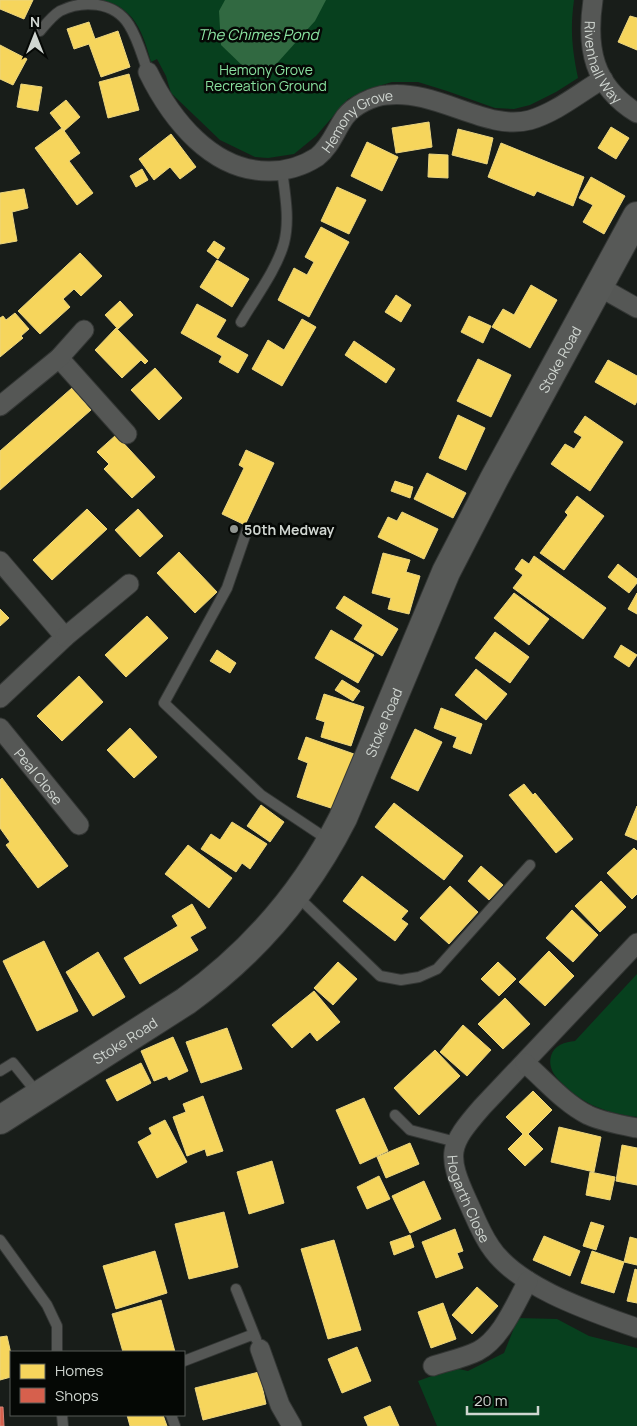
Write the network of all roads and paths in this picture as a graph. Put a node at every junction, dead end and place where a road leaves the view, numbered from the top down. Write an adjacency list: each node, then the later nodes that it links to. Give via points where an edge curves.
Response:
1 (592, 0): 4 (street, Rivenhall Way, via 591,52)
2 (40, 30): 3 (lane, via 69,6 84,2 109,7 130,25)
3 (148, 72): 6 (street, Hemony Grove, via 176,118 217,156 246,168)
4 (603, 79): 5 (street, Rivenhall Way, via 616,96); 6 (street, Hemony Grove, via 559,108 532,120 511,123 414,94 383,95 369,99 347,115 331,143 316,157)
5 (637, 113)
6 (282, 170): 10 (lane, via 286,210 284,242 278,260)
7 (637, 216): 8 (street, Stoke Road)
8 (598, 286): 9 (street); 22 (street, Stoke Road, via 446,572)
9 (637, 308)
10 (241, 322)
11 (84, 330): 12 (street)
12 (59, 358): 13 (street); 14 (street)
13 (0, 406)
14 (127, 434)
15 (248, 530): 22 (lane, via 227,588 164,703 261,795)
16 (0, 561): 18 (street)
17 (129, 584): 18 (street)
18 (65, 637): 19 (street)
19 (0, 698)
20 (0, 728): 21 (street, Peal Close)
21 (79, 825)
22 (331, 842): 24 (street, Stoke Road)
23 (530, 865): 24 (lane, via 437,969 401,980 380,976)
24 (296, 895): 28 (street, Stoke Road, via 259,939 215,980)
25 (637, 943): 26 (street, Hogarth Close)
26 (525, 1062): 31 (street, via 559,1094 587,1114); 32 (street, Hogarth Close, via 482,1107)
27 (0, 1071): 28 (lane, via 13,1063)
28 (39, 1095): 30 (street, Stoke Road)
29 (395, 1115): 32 (lane, via 410,1130)
30 (0, 1120)
31 (637, 1128)
32 (456, 1142): 34 (street, Hogarth Close, via 456,1172 484,1236 502,1261)
33 (0, 1240): 38 (lane, via 47,1305 57,1326)
34 (528, 1281): 36 (street, Hogarth Close); 40 (street, via 488,1344 468,1355)
35 (236, 1289): 37 (lane)
36 (637, 1328)
37 (257, 1342): 39 (lane); 41 (street, via 280,1405)
38 (57, 1351)
39 (185, 1362)
40 (434, 1366)
41 (292, 1426)

